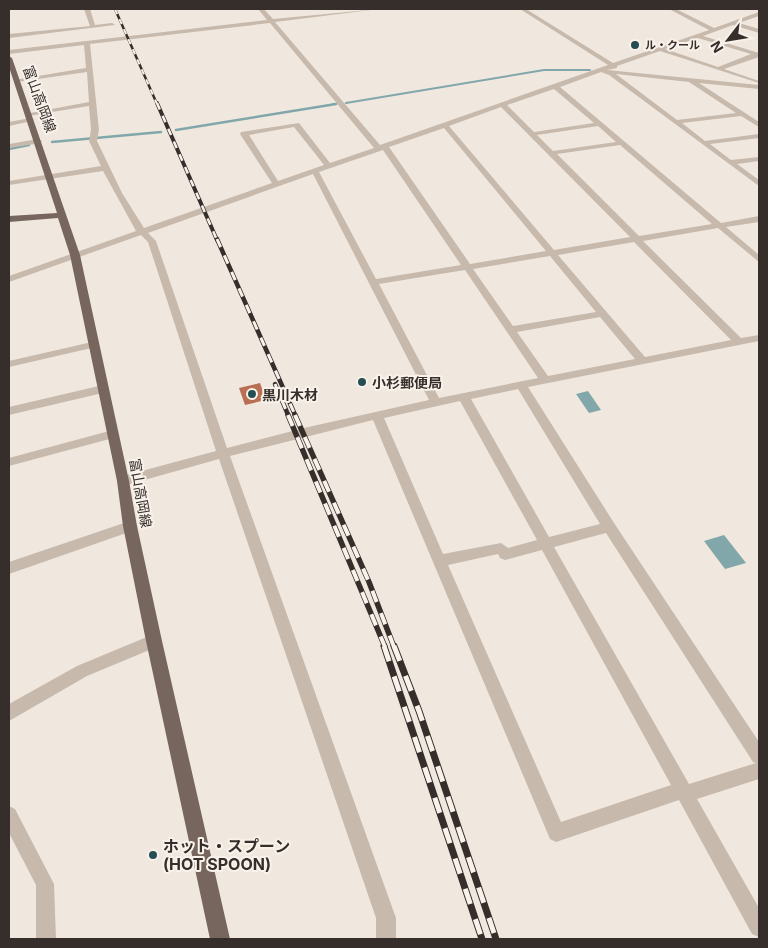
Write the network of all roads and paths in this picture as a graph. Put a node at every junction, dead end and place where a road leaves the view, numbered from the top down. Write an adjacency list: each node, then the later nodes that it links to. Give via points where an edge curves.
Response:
1 (87, 9): 11 (street)
2 (261, 9): 8 (street)
3 (376, 9): 8 (street)
4 (523, 9): 21 (street)
5 (674, 10): 6 (street); 12 (street)
6 (690, 10)
7 (759, 14): 9 (street)
8 (271, 21): 16 (street); 45 (street)
9 (733, 24): 12 (street); 13 (street)
10 (112, 25): 11 (street)
11 (93, 27): 14 (street)
12 (714, 30): 15 (street)
13 (759, 31)
14 (9, 36)
15 (699, 36): 17 (street); 19 (street)
16 (87, 43): 18 (street); 23 (street)
17 (662, 50): 21 (street); 22 (street)
18 (9, 52)
19 (758, 54): 22 (street)
20 (9, 60): 25 (main road, 富山高岡線)
21 (615, 67): 24 (street)
22 (718, 69): 27 (street)
23 (89, 70): 25 (street); 30 (street)
24 (605, 71): 26 (street); 28 (street); 34 (street)
25 (17, 80): 33 (main road, 富山高岡線)
26 (690, 80): 29 (street); 32 (street)
27 (759, 83)
28 (556, 87): 31 (street); 36 (street)
29 (759, 87)
30 (92, 104): 33 (street); 50 (street, via 93,139)
31 (503, 105): 37 (street); 39 (street)
32 (743, 114): 34 (street); 38 (street)
33 (29, 117): 35 (street); 41 (main road, 富山高岡線)
34 (676, 122): 43 (street)
35 (9, 124)
36 (600, 124): 39 (street); 42 (street)
37 (445, 125): 45 (street); 62 (street)
38 (759, 125)
39 (532, 134): 46 (street)
40 (759, 136): 43 (street)
41 (38, 141): 44 (street); 52 (main road, 富山高岡線)
42 (622, 143): 46 (street); 59 (street)
43 (704, 143): 48 (street)
44 (9, 146)
45 (381, 147): 49 (street); 65 (street)
46 (551, 153): 61 (street)
47 (759, 158): 48 (street)
48 (730, 162): 55 (street)
49 (329, 166): 51 (street); 54 (street, via 296,126 244,134)
50 (106, 168): 52 (street); 60 (street)
51 (315, 170): 54 (street); 67 (street)
52 (50, 177): 53 (street); 56 (main road, 富山高岡線)
53 (9, 183)
54 (276, 184): 60 (street)
55 (759, 184)
56 (62, 215): 57 (main road); 63 (main road, 富山高岡線)
57 (9, 219)
58 (759, 220): 59 (street)
59 (720, 226): 61 (street); 64 (street)
60 (142, 231): 63 (street); 83 (street, via 152,242)
61 (638, 239): 62 (street); 71 (street)
62 (552, 253): 65 (street); 68 (street)
63 (75, 255): 66 (street); 72 (main road, 富山高岡線)
64 (759, 259)
65 (468, 267): 67 (street); 69 (street)
66 (9, 279)
67 (374, 282): 79 (street)
68 (603, 314): 69 (street); 73 (street)
69 (512, 330): 75 (street)
70 (759, 338): 71 (street)
71 (739, 342): 73 (street)
72 (92, 345): 74 (street); 77 (main road, 富山高岡線)
73 (643, 362): 75 (street)
74 (9, 364)
75 (545, 380): 76 (street)
76 (521, 385): 78 (street); 87 (street)
77 (103, 389): 80 (street); 82 (main road, 富山高岡線)
78 (464, 397): 79 (street); 88 (street)
79 (436, 402): 81 (street)
80 (9, 411)
81 (377, 416): 83 (street); 89 (street)
82 (113, 434): 84 (street); 85 (main road, 富山高岡線)
83 (223, 454): 85 (street); 100 (street, via 386,918)
84 (9, 462)
85 (123, 481): 86 (main road, 富山高岡線)
86 (130, 526): 90 (street); 91 (main road, 富山高岡線)
87 (609, 526): 88 (street); 93 (street)
88 (545, 544): 89 (street, via 505,554 500,548); 95 (street)
89 (438, 561): 95 (street, via 556,833)
90 (9, 568)
91 (154, 641): 92 (street, via 82,671); 99 (main road, 富山高岡線)
92 (9, 713)
93 (759, 756)
94 (759, 771): 95 (street)
95 (684, 792): 97 (street)
96 (9, 815): 98 (street, via 44,884)
97 (759, 927)
98 (46, 939)
99 (220, 939)
100 (386, 939)

